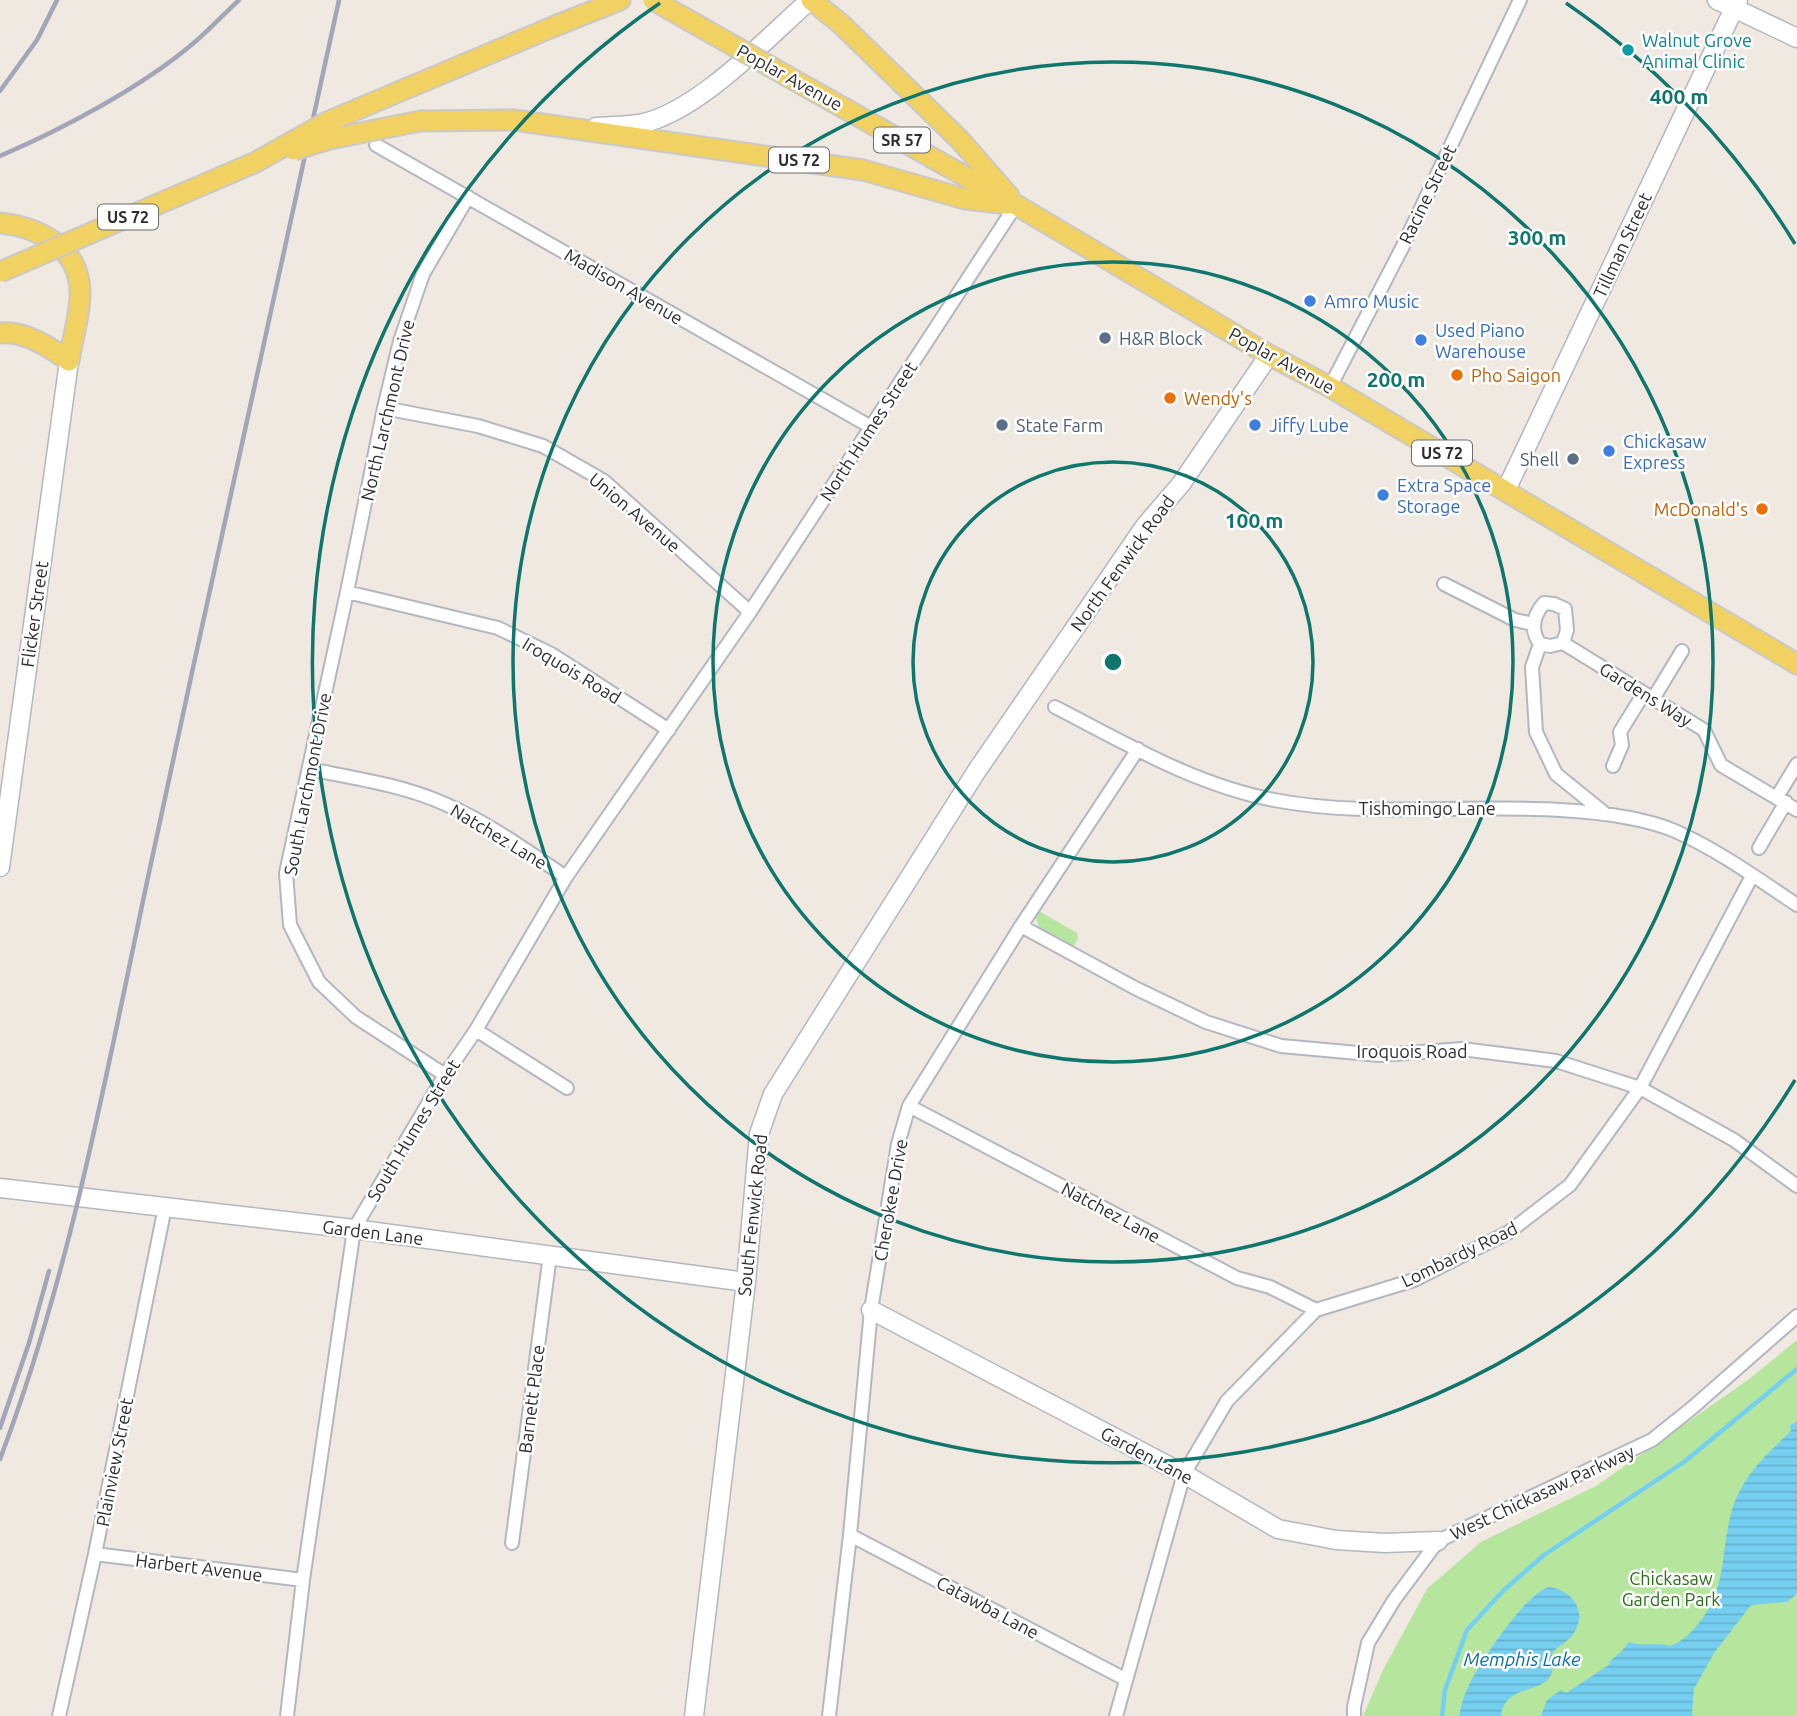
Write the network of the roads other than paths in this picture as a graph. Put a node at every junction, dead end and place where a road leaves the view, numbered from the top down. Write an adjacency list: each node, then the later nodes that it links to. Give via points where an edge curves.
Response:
1 (620, 0): 10 (main road, US 72, bridge, via 327,122)
2 (653, 0): 12 (main road, Poplar Avenue / SR 57, bridge)
3 (811, 0): 8 (street, via 688,104 640,124); 12 (main road, US 72, via 960,140)
4 (1520, 0): 18 (street, Racine Street)
5 (1717, 0): 6 (street)
6 (1736, 4): 7 (street); 21 (street, Tillman Street)
7 (1797, 38)
8 (578, 128): 10 (main road, US 72, bridge, via 514,120 439,119 330,139); 12 (main road, US 72, via 863,170 965,199)
9 (376, 145): 11 (street, Madison Avenue)
10 (256, 162): 14 (main road, US 72, bridge)
11 (468, 197): 19 (street, North Larchmont Drive, via 423,274); 20 (street, Madison Avenue)
12 (1016, 205): 16 (main road, Poplar Avenue / US 72); 20 (street, North Humes Street)
13 (0, 223): 17 (main road, via 44,235 65,251 76,269 80,291)
14 (0, 272)
15 (0, 333): 17 (main road, via 21,334)
16 (1269, 355): 18 (main road, Poplar Avenue / US 72); 38 (street, North Fenwick Road)
17 (69, 361): 43 (street, Flicker Street)
18 (1331, 387): 21 (main road, Poplar Avenue / US 72)
19 (384, 408): 23 (street, North Larchmont Drive); 24 (street, Union Avenue, via 478,426 543,446 604,481)
20 (871, 427): 24 (street, North Humes Street)
21 (1506, 491): 30 (main road, Poplar Avenue / US 72)
22 (1444, 584): 25 (street, via 1515,620)
23 (347, 593): 33 (street, Iroquois Road, via 498,628 553,654); 37 (street, South Larchmont Drive)
24 (750, 612): 29 (street, North Humes Street)
25 (1533, 624): 26 (street, via 1544,603 1565,609); 27 (street)
26 (1563, 643): 27 (street); 31 (street, Gardens Way)
27 (1541, 644): 41 (street, via 1532,667 1536,732 1556,774)
28 (1682, 651): 31 (street)
29 (719, 656): 33 (street, South Humes Street)
30 (1797, 664)
31 (1648, 696): 36 (street, via 1620,732 1622,745); 39 (street, Gardens Way, via 1704,730 1721,765)
32 (1055, 707): 34 (street, Tishomingo Lane)
33 (669, 730): 45 (street, South Humes Street)
34 (1138, 749): 41 (street, Tishomingo Lane, via 1214,784 1296,804); 47 (street, Cherokee Drive)
35 (1797, 764): 39 (street)
36 (1613, 766)
37 (309, 769): 45 (street, Natchez Lane, via 443,803 485,823); 49 (street, South Larchmont Drive, via 286,873 290,925 319,982 356,1017)
38 (976, 772): 58 (street, South Fenwick Road, via 773,1094 759,1134)
39 (1781, 800): 40 (street, Gardens Way); 42 (street)
40 (1797, 810)
41 (1603, 812): 44 (street, Tishomingo Lane, via 1673,830)
42 (1759, 848)
43 (0, 867)
44 (1752, 876): 46 (street, Tishomingo Lane); 51 (street, Lombardy Road)
45 (566, 877): 48 (street, South Humes Street)
46 (1797, 905)
47 (1021, 926): 51 (street, Iroquois Road, via 1206,1022 1282,1046 1380,1055 1462,1049 1556,1061); 52 (street, Cherokee Drive)
48 (476, 1030): 49 (street, South Humes Street); 50 (street)
49 (445, 1075): 56 (street, South Humes Street)
50 (567, 1088)
51 (1640, 1088): 53 (street, Iroquois Road, via 1734,1140); 60 (street, Lombardy Road, via 1570,1185 1509,1232 1413,1280)
52 (909, 1106): 59 (street, Cherokee Drive, via 898,1144); 60 (street, Natchez Lane, via 1237,1278 1270,1287)
53 (1797, 1186)
54 (0, 1188): 55 (street, Garden Lane)
55 (165, 1207): 56 (street, Garden Lane); 66 (street, Plainview Street)
56 (354, 1229): 57 (street, Garden Lane); 67 (street, South Humes Street)
57 (550, 1255): 58 (street, Garden Lane); 65 (street, Barnett Place)
58 (746, 1282): 71 (street, South Fenwick Road)
59 (871, 1310): 62 (street, Garden Lane); 63 (street, Cherokee Drive)
60 (1316, 1310): 62 (street, Lombardy Road, via 1227,1401)
61 (1797, 1316): 64 (street, West Chickasaw Parkway, via 1652,1440)
62 (1184, 1474): 64 (street, Garden Lane, via 1278,1529 1336,1540); 68 (street, Lombardy Road)
63 (850, 1535): 68 (street, Catawba Lane); 72 (street, Cherokee Drive)
64 (1438, 1541): 74 (street, West Chickasaw Parkway, via 1368,1643)
65 (512, 1543)
66 (95, 1554): 67 (street, Harbert Avenue); 69 (street, Plainview Street)
67 (303, 1580): 70 (street, South Humes Street)
68 (1125, 1679): 73 (street, Lombardy Road)
69 (59, 1716)
70 (287, 1716)
71 (694, 1716)
72 (829, 1716)
73 (1116, 1716)
74 (1354, 1716)

